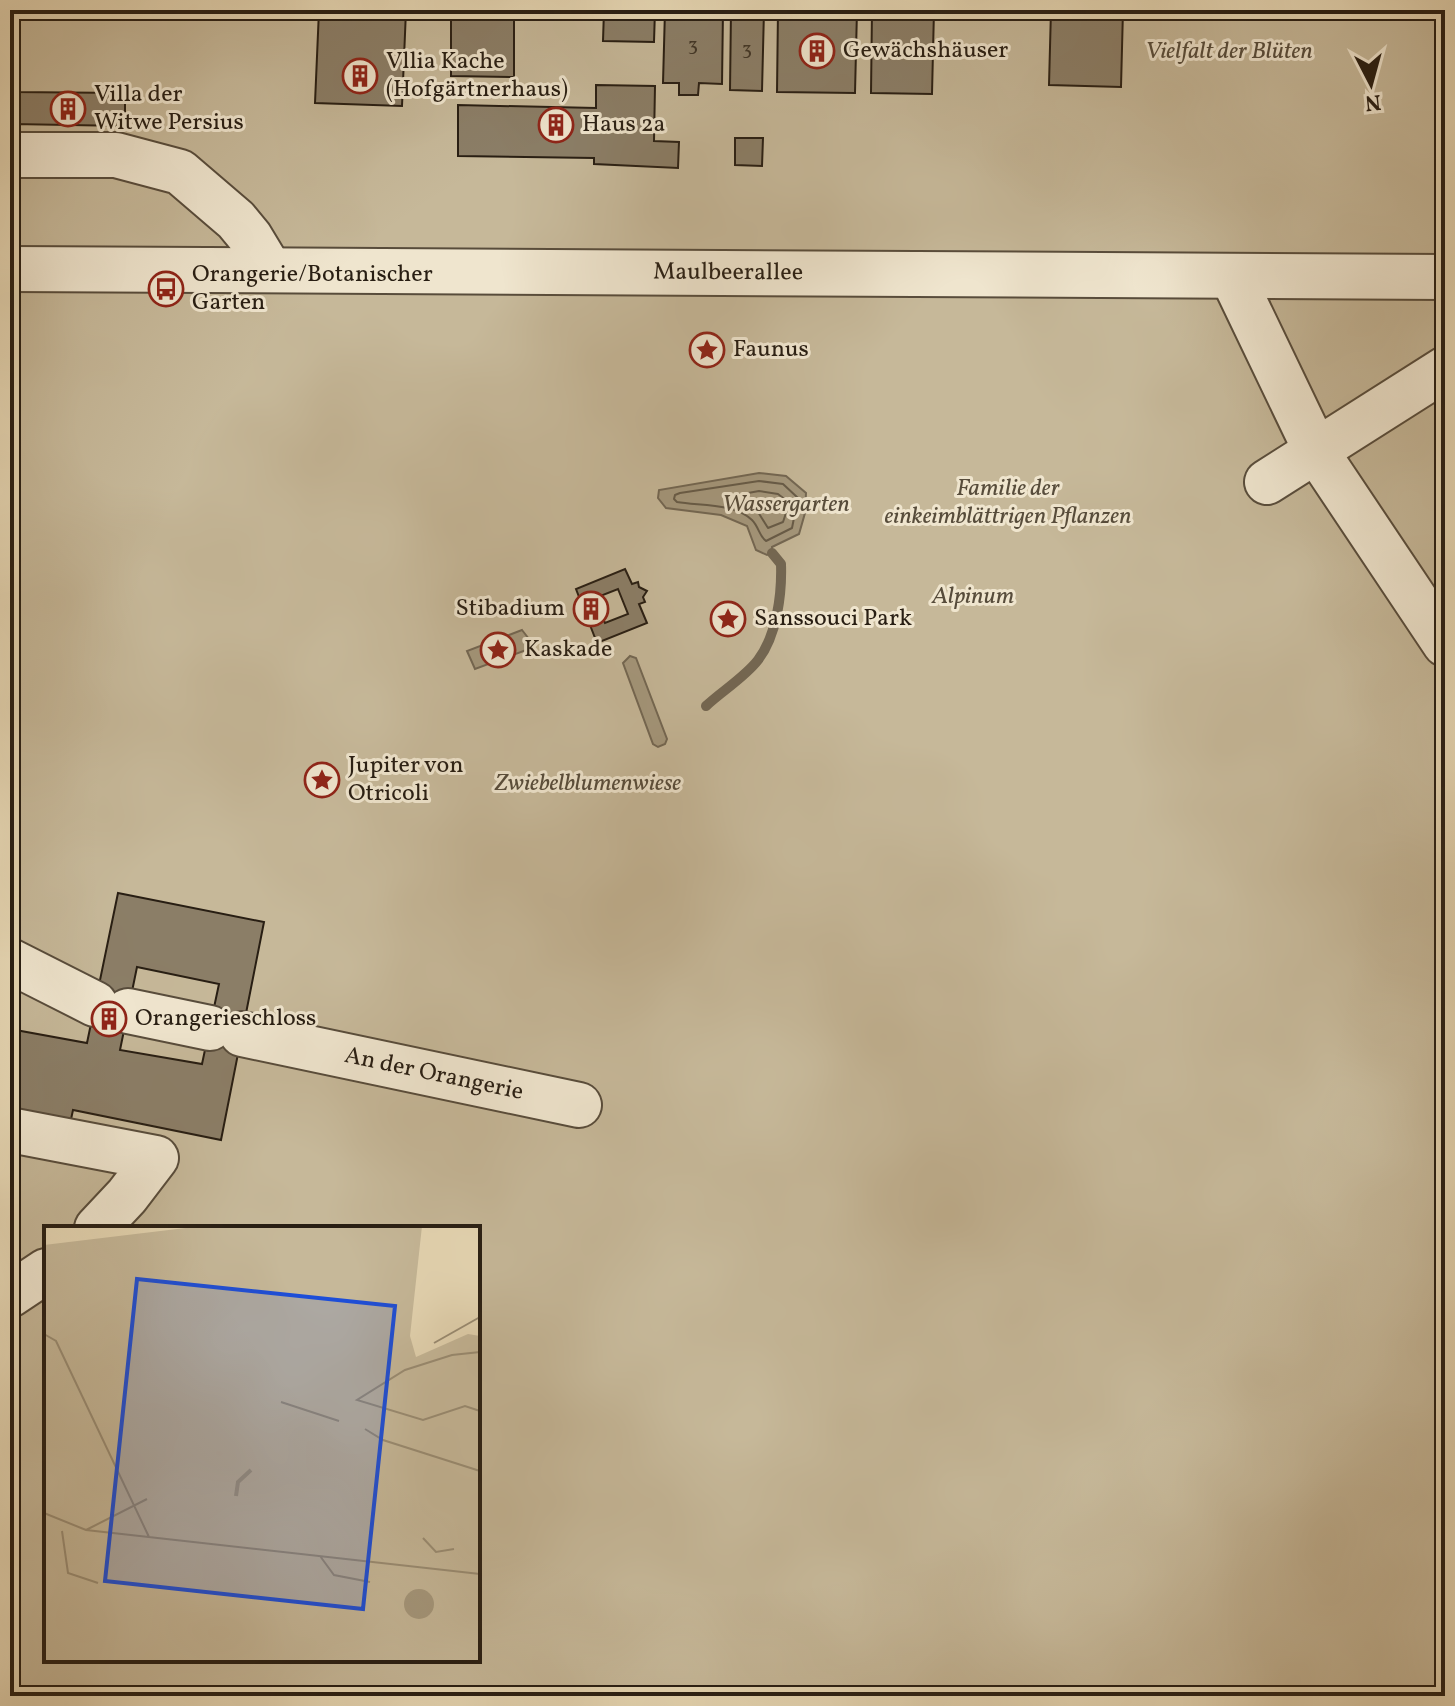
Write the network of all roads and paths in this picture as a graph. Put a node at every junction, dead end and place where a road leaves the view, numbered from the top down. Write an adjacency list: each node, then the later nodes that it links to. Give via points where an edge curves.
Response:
1 (10, 155): 3 (street, via 116,155 180,172 236,220)
2 (10, 269): 3 (street, Maulbeerallee)
3 (270, 270): 4 (street, Maulbeerallee)
4 (1232, 276): 5 (street, Maulbeerallee); 7 (street)
5 (1445, 277)
6 (1445, 369): 7 (street)
7 (1316, 451): 8 (street); 9 (street)
8 (1267, 482)
9 (1445, 644)
10 (10, 961): 11 (street, An der Orangerie, via 112,1007)
11 (579, 1105)
12 (10, 1130): 13 (street, via 156,1158)
13 (99, 1226)
14 (44, 1272): 15 (street)
15 (10, 1295)

